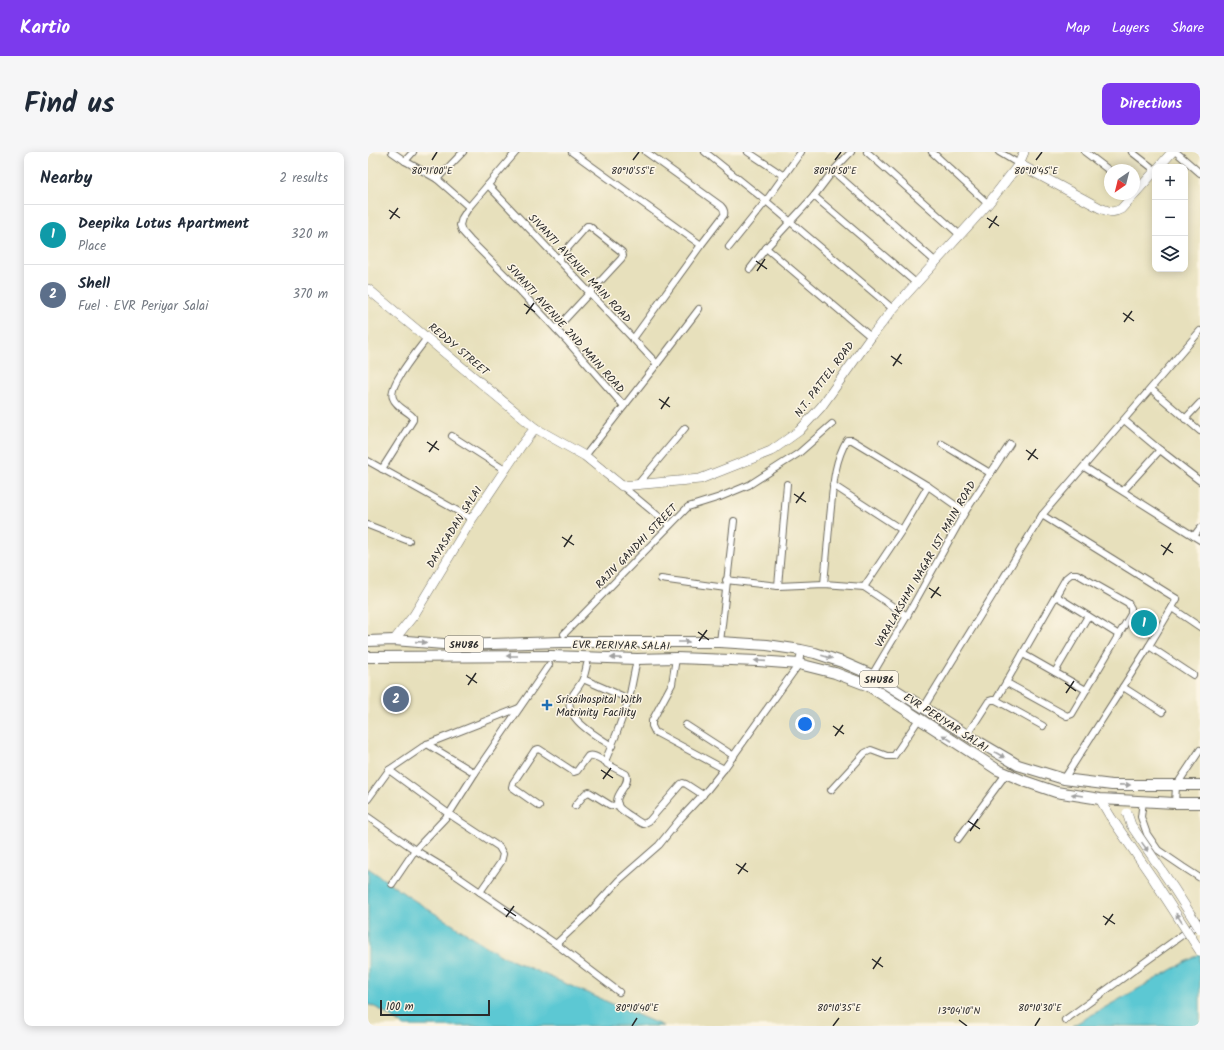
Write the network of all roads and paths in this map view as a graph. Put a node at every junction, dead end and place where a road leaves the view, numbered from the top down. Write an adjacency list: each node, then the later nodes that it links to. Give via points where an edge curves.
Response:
1 (392, 152): 19 (street)
2 (414, 152): 19 (street)
3 (463, 152): 28 (street)
4 (516, 152): 29 (street, SIVANTI AVENUE 2ND MAIN ROAD)
5 (572, 152): 38 (street)
6 (646, 152): 38 (street, via 724,210 724,215)
7 (705, 152): 33 (street)
8 (748, 152): 27 (street)
9 (801, 152): 27 (street)
10 (850, 152): 24 (street)
11 (867, 152): 37 (street)
12 (932, 152): 34 (street)
13 (999, 152): 20 (street)
14 (1024, 152): 20 (street, N.T. PATTEL ROAD)
15 (1085, 152): 22 (street)
16 (1132, 152): 23 (street)
17 (1172, 152): 21 (street)
18 (1176, 152): 25 (street)
19 (405, 161): 28 (street)
20 (1019, 164): 32 (street, via 1112,212 1120,209); 34 (street, N.T. PATTEL ROAD)
21 (1161, 164)
22 (1104, 166)
23 (1152, 168)
24 (834, 171): 31 (street); 42 (street)
25 (1200, 172)
26 (1152, 173): 30 (street)
27 (784, 176): 33 (street)
28 (437, 179): 35 (street)
29 (488, 185): 35 (street, SIVANTI AVENUE 2ND MAIN ROAD); 41 (street, SIVANTI AVENUE MAIN ROAD)
30 (1140, 185)
31 (814, 196): 36 (street); 44 (street)
32 (1127, 200)
33 (766, 201): 36 (street); 39 (street)
34 (988, 204): 37 (street, N.T. PATTEL ROAD)
35 (470, 207): 49 (street, SIVANTI AVENUE 2ND MAIN ROAD, via 462,218 462,231)
36 (790, 222): 40 (street); 48 (street)
37 (960, 235): 42 (street, N.T. PATTEL ROAD)
38 (701, 245): 53 (street)
39 (729, 247)
40 (766, 248): 43 (street); 51 (street)
41 (558, 259): 46 (street, SIVANTI AVENUE MAIN ROAD); 46 (street, via 587,226 591,226 622,252 621,259)
42 (936, 262): 44 (street, N.T. PATTEL ROAD)
43 (750, 269)
44 (916, 283): 48 (street, N.T. PATTEL ROAD)
45 (368, 288): 52 (street, REDDY STREET)
46 (590, 293): 49 (street); 53 (street, SIVANTI AVENUE MAIN ROAD)
47 (699, 308): 54 (street)
48 (893, 309): 51 (street, N.T. PATTEL ROAD)
49 (556, 329): 57 (street, SIVANTI AVENUE 2ND MAIN ROAD)
50 (1200, 331): 55 (street)
51 (871, 337): 75 (street, N.T. PATTEL ROAD, via 821,407 799,431 771,450 700,479)
52 (427, 338): 61 (street, REDDY STREET); 71 (street, via 399,376 392,391 394,401 411,415 413,420)
53 (633, 339): 54 (street, SIVANTI AVENUE MAIN ROAD)
54 (657, 364): 57 (street)
55 (1150, 389): 58 (street); 59 (street)
56 (1200, 403): 58 (street)
57 (624, 406): 68 (street)
58 (1185, 419): 63 (street)
59 (1124, 420): 67 (street); 70 (street)
60 (832, 424): 86 (street, RAJIV GANDHI STREET, via 799,453 749,485 688,507)
61 (535, 428): 68 (street); 72 (street, DAYASADAN SALAI)
62 (685, 428): 75 (street)
63 (1200, 432)
64 (452, 436): 72 (street)
65 (942, 444): 73 (street)
66 (1010, 444): 73 (street, VARALAKSHMI NAGAR 1ST MAIN ROAD)
67 (1160, 450): 74 (street); 80 (street)
68 (585, 456): 78 (street)
69 (368, 461): 71 (street)
70 (1084, 467): 80 (street); 82 (street)
71 (382, 469): 83 (street)
72 (505, 470): 83 (street, DAYASADAN SALAI)
73 (990, 473): 81 (street, VARALAKSHMI NAGAR 1ST MAIN ROAD)
74 (1200, 481)
75 (638, 484): 78 (street, N.T. PATTEL ROAD)
76 (787, 484): 95 (street)
77 (833, 485): 79 (street, via 841,449 847,440 852,440); 88 (street); 94 (street)
78 (622, 486): 86 (street)
79 (928, 486): 81 (street); 88 (street)
80 (1123, 491): 89 (street)
81 (965, 512): 100 (street, VARALAKSHMI NAGAR 1ST MAIN ROAD)
82 (1042, 515): 99 (street, via 1177,599); 126 (street)
83 (472, 519): 105 (street, DAYASADAN SALAI, via 414,615)
84 (734, 521): 93 (street)
85 (368, 525): 91 (street)
86 (669, 525): 103 (street, RAJIV GANDHI STREET)
87 (1200, 528): 89 (street)
88 (902, 530): 96 (street)
89 (1194, 536): 90 (street)
90 (1200, 540)
91 (409, 542)
92 (661, 579): 97 (street)
93 (726, 580): 95 (street); 97 (street)
94 (824, 584): 95 (street); 96 (street)
95 (778, 586)
96 (864, 587): 100 (street)
97 (726, 588): 107 (street)
98 (1056, 596): 101 (street); 104 (street, via 1066,578 1070,574 1077,574 1128,603 1131,614); 110 (street)
99 (1172, 608): 102 (street); 108 (street)
100 (907, 616): 118 (street, VARALAKSHMI NAGAR 1ST MAIN ROAD)
101 (1088, 616): 104 (street); 117 (street)
102 (1200, 627)
103 (564, 634)
104 (1119, 635): 123 (street)
105 (394, 640): 106 (main road, EVR PERIYAR SALAI / SHU86); 107 (main road, EVR PERIYAR SALAI / SHU86, one-way to 107, via 456,645)
106 (368, 641)
107 (720, 642): 109 (main road, EVR PERIYAR SALAI / SHU86)
108 (1149, 646): 119 (street); 122 (street)
109 (801, 650): 115 (street); 118 (main road, EVR PERIYAR SALAI / SHU86, one-way to 118, via 842,662)
110 (1023, 654): 117 (street); 121 (street)
111 (368, 657): 113 (main road, EVR PERIYAR SALAI / SHU86, one-way to 111, via 551,656)
112 (676, 658): 113 (main road, EVR PERIYAR SALAI / SHU86); 115 (main road, EVR PERIYAR SALAI / SHU86, one-way to 112); 138 (street, via 672,684 652,721 653,729)
113 (638, 659): 124 (street)
114 (587, 664): 120 (street)
115 (799, 664): 129 (main road, EVR PERIYAR SALAI / SHU86, via 869,686); 136 (street)
116 (549, 665): 127 (street)
117 (1055, 672): 123 (street)
118 (872, 675): 126 (main road, EVR PERIYAR SALAI / SHU86)
119 (1193, 675)
120 (583, 679): 124 (street); 134 (street, via 570,700 572,714 590,731)
121 (1007, 683): 123 (street, via 1066,716 1072,714); 125 (street)
122 (1122, 687): 128 (street); 142 (street)
123 (1086, 690)
124 (629, 699): 134 (street)
125 (996, 700): 131 (street); 132 (street, via 989,701)
126 (924, 707): 132 (main road, EVR PERIYAR SALAI / SHU86)
127 (519, 708): 133 (street); 140 (street)
128 (1162, 712)
129 (919, 719): 141 (main road, EVR PERIYAR SALAI / SHU86, one-way to 129); 145 (street, via 894,756 871,750 864,753)
130 (686, 725): 136 (street)
131 (1043, 726)
132 (967, 735): 142 (main road, EVR PERIYAR SALAI / SHU86, one-way to 142, via 1018,765)
133 (427, 744): 139 (street); 140 (street)
134 (612, 746): 137 (street)
135 (1200, 750): 143 (street)
136 (734, 756): 138 (street)
137 (606, 762): 153 (street, via 627,777); 154 (street, via 590,755 574,772 539,749 535,750 512,787)
138 (724, 769): 146 (street)
139 (389, 770): 147 (street); 156 (street)
140 (475, 773): 156 (street)
141 (1006, 774): 148 (main road, EVR PERIYAR SALAI / SHU86, one-way to 141, via 1056,792); 158 (street)
142 (1064, 779): 143 (main road, EVR PERIYAR SALAI / SHU86, one-way to 143, via 1112,785)
143 (1176, 786): 144 (main road, EVR PERIYAR SALAI / SHU86); 151 (street)
144 (1200, 786)
145 (831, 790)
146 (703, 795): 153 (street, via 683,783 680,784 649,821 643,824); 165 (street, via 659,845 619,880)
147 (368, 799)
148 (1100, 799): 149 (main road, EVR PERIYAR SALAI / SHU86); 166 (street, one-way to 148, bridge)
149 (1129, 800): 150 (main road, EVR PERIYAR SALAI / SHU86); 164 (street, one-way to 164, bridge, via 1127,812 1130,825)
150 (1143, 801): 151 (main road, EVR PERIYAR SALAI / SHU86); 160 (street, via 1141,817 1147,834 1158,850)
151 (1175, 803): 152 (main road, EVR PERIYAR SALAI / SHU86)
152 (1200, 803)
153 (618, 804): 155 (street, via 610,805 589,792)
154 (539, 806)
155 (575, 806)
156 (449, 814): 159 (street); 162 (street, via 499,847 503,854 501,862)
157 (368, 817): 159 (street)
158 (958, 839)
159 (415, 850): 161 (street); 162 (street)
160 (1200, 878)
161 (392, 884)
162 (480, 892): 165 (street)
163 (1200, 922): 168 (street)
164 (1200, 929)
165 (556, 944): 167 (street)
166 (1200, 951)
167 (619, 992)
168 (1066, 1020)

